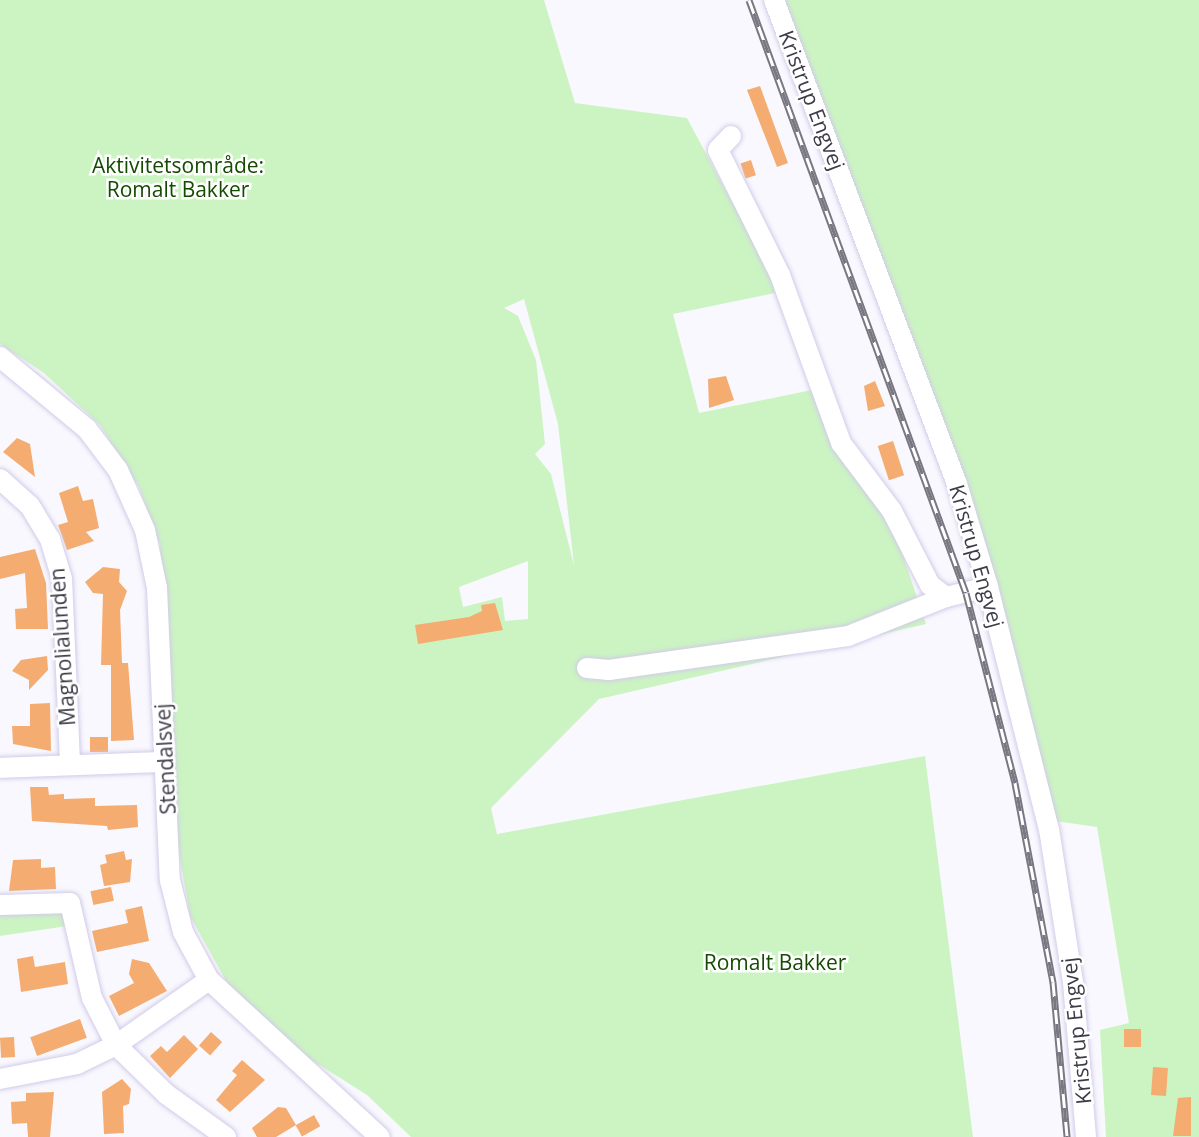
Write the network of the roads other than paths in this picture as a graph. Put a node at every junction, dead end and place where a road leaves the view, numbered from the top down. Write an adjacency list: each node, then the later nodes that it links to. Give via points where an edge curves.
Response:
1 (774, 0): 5 (street, Kristrup Engvej, via 957,484)
2 (731, 136): 6 (street, via 718,150 780,275 841,443 892,511 930,585)
3 (0, 357): 8 (street, Stendalsvej, via 87,429 118,470 145,530 157,588)
4 (0, 478): 9 (street, Magnolialunden, via 35,514 50,539 62,579)
5 (988, 587): 6 (street); 17 (street, Kristrup Engvej, via 1049,829 1073,982)
6 (946, 597): 7 (street, via 838,638 609,670)
7 (586, 668)
8 (165, 762): 9 (street); 12 (street, Stendalsvej, via 170,880 183,932)
9 (70, 764): 10 (street)
10 (0, 768)
11 (0, 905): 13 (street, via 70,903 92,998)
12 (209, 980): 13 (street); 16 (street, Stendalsvej)
13 (116, 1045): 14 (street, via 77,1064); 15 (street, via 166,1094)
14 (0, 1079)
15 (226, 1137)
16 (380, 1137)
17 (1086, 1137)

